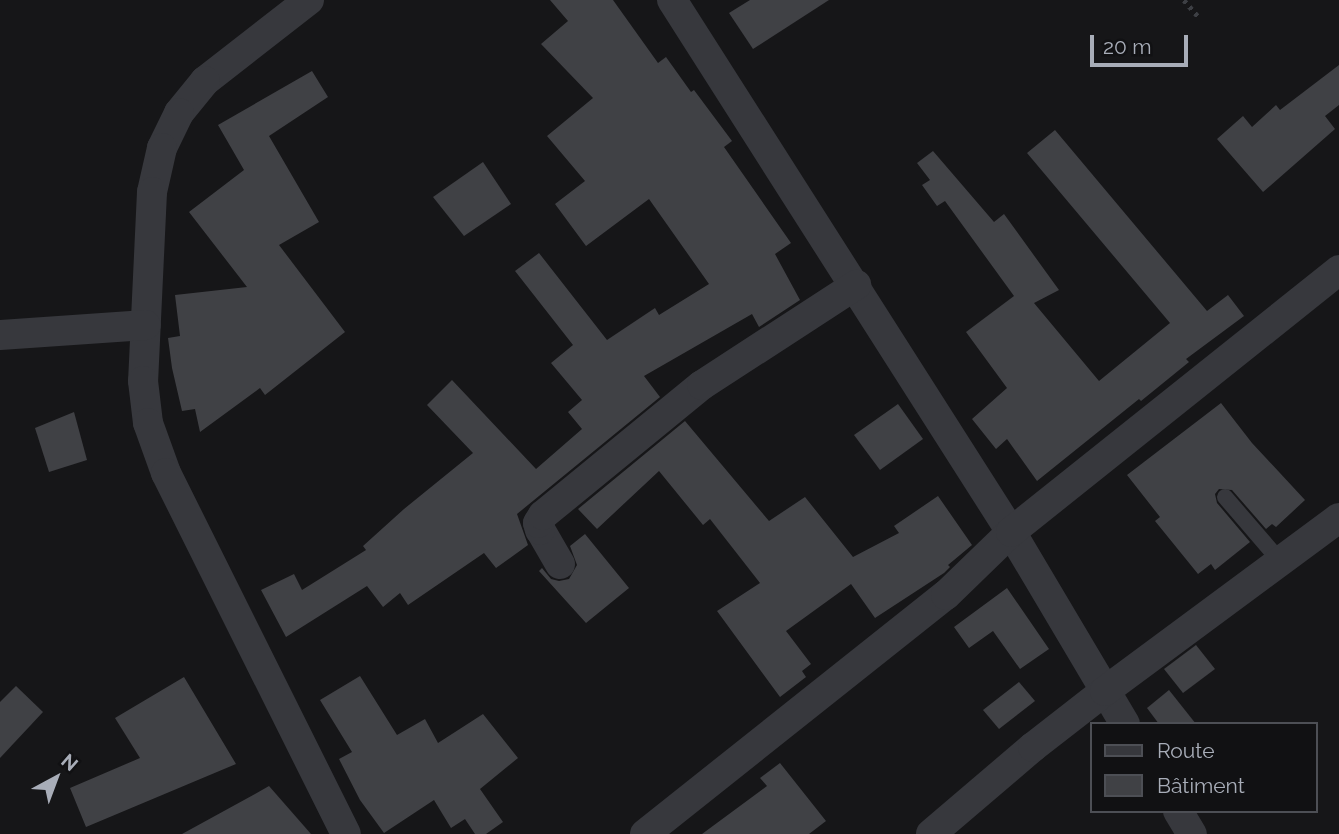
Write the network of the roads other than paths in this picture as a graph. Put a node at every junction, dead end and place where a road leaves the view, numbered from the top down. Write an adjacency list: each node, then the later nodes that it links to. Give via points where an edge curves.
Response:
1 (309, 0): 5 (street, via 205,80 179,113 162,148 152,192)
2 (673, 0): 4 (street)
3 (1339, 270): 9 (street)
4 (856, 285): 9 (street); 11 (street, via 702,386 542,515 540,530)
5 (146, 326): 6 (street); 15 (street, via 143,381 148,423 166,473)
6 (0, 335)
7 (1225, 497): 10 (lane)
8 (1339, 519): 10 (street)
9 (1012, 532): 12 (street); 16 (street, via 946,595)
10 (1281, 562): 12 (street)
11 (560, 564)
12 (1105, 691): 13 (street); 17 (street)
13 (1124, 722)
14 (1179, 813): 18 (street)
15 (346, 834)
16 (645, 834)
17 (931, 834)
18 (1192, 834)

